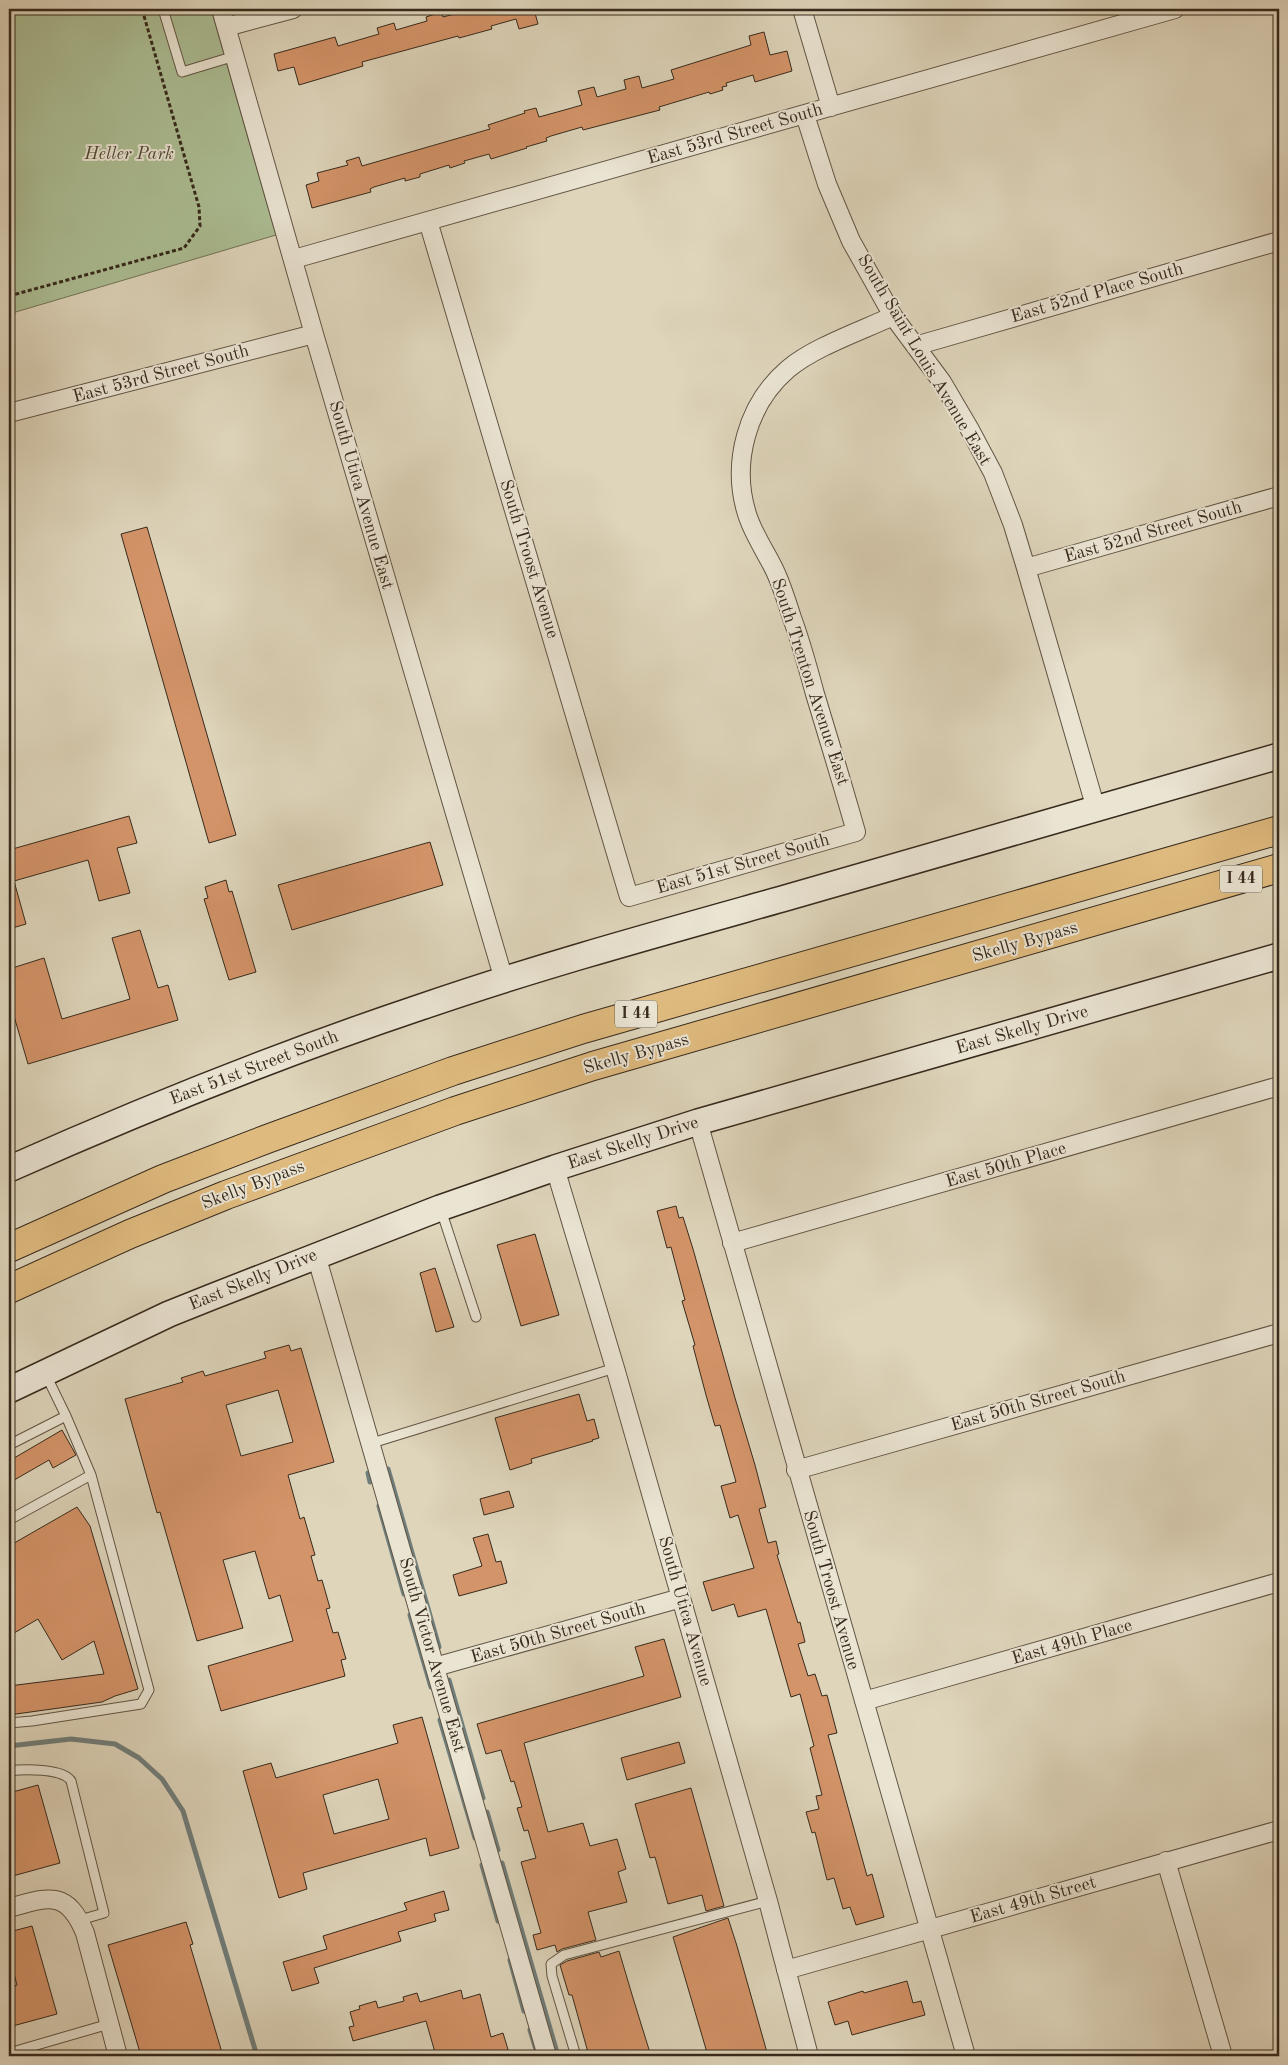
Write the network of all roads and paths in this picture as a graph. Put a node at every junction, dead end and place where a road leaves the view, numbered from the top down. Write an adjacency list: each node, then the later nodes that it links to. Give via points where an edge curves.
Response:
1 (142, 9): 14 (path, via 198,206 200,226 184,248)
2 (163, 9): 8 (lane, via 182,72)
3 (222, 9): 7 (street, South Utica Avenue East)
4 (292, 9): 7 (street)
5 (802, 9): 9 (street)
6 (1175, 9): 9 (street, East 53rd Street South)
7 (226, 27): 8 (street, South Utica Avenue East)
8 (235, 56): 13 (street, South Utica Avenue East)
9 (831, 107): 10 (street, East 53rd Street South)
10 (805, 115): 11 (street, East 53rd Street South); 15 (street, South Saint Louis Avenue East, via 827,184 851,241)
11 (428, 221): 13 (street, East 53rd Street South); 26 (street, South Troost Avenue)
12 (1279, 240): 17 (street, East 52nd Place South)
13 (294, 259): 16 (street, South Utica Avenue East)
14 (9, 296)
15 (893, 316): 17 (street, South Saint Louis Avenue East); 24 (street, South Trenton Avenue East, via 820,350 789,369 770,388 747,430 740,471 747,514 776,572 795,624)
16 (314, 334): 18 (street, East 53rd Street South); 28 (street, South Utica Avenue East)
17 (915, 346): 20 (street, South Saint Louis Avenue East, via 951,397 993,473)
18 (9, 414)
19 (1279, 496): 20 (street, East 52nd Street South)
20 (1026, 568): 22 (street, South Saint Louis Avenue East)
21 (1279, 756): 22 (main road)
22 (1096, 809): 28 (main road)
23 (1279, 830): 35 (highway, I 44, via 583,1030 453,1071 163,1179)
24 (856, 832): 26 (street, East 51st Street South)
25 (1279, 868): 37 (highway, Skelly Bypass / I 44, via 593,1066 455,1111 226,1195)
26 (630, 897)
27 (1279, 956): 30 (main road, East Skelly Drive)
28 (504, 980): 32 (main road, East 51st Street South, via 281,1057)
29 (1279, 1086): 34 (street, East 50th Place)
30 (698, 1122): 31 (main road, East Skelly Drive); 34 (street, South Troost Avenue)
31 (555, 1168): 33 (main road, East Skelly Drive); 40 (street, South Utica Avenue)
32 (9, 1169)
33 (440, 1208): 36 (main road, East Skelly Drive); 38 (lane)
34 (732, 1243): 46 (street, South Troost Avenue)
35 (9, 1248)
36 (316, 1255): 41 (main road, East Skelly Drive, via 168,1314); 44 (street, South Victor Avenue East)
37 (9, 1289)
38 (476, 1317)
39 (1279, 1333): 46 (street, East 50th Street South)
40 (615, 1368): 44 (lane); 50 (street, South Utica Avenue)
41 (45, 1372): 42 (main road, East Skelly Drive); 43 (lane)
42 (9, 1390)
43 (66, 1416): 45 (lane); 47 (lane)
44 (372, 1443): 51 (street, South Victor Avenue East)
45 (9, 1445)
46 (796, 1470): 52 (street, South Troost Avenue)
47 (91, 1476): 48 (lane); 53 (lane, via 149,1690 141,1704)
48 (9, 1520)
49 (1279, 1582): 52 (street, East 49th Place)
50 (681, 1598): 51 (street, East 50th Street South); 57 (street, South Utica Avenue)
51 (435, 1667): 65 (street, South Victor Avenue East)
52 (864, 1701): 60 (street, South Troost Avenue)
53 (9, 1723)
54 (9, 1771): 59 (lane, via 21,1769 63,1774 71,1781 104,1913)
55 (1279, 1830): 56 (street, East 49th Street)
56 (1166, 1862): 60 (street, East 49th Street); 69 (street)
57 (768, 1901): 61 (street, South Utica Avenue); 66 (lane, via 564,1955 554,1961 551,1964 552,1976)
58 (9, 1908): 59 (street, via 55,1899 69,1905)
59 (80, 1920): 62 (street)
60 (929, 1930): 61 (street, East 49th Street); 68 (street, South Troost Avenue)
61 (786, 1970): 67 (street, South Utica Avenue)
62 (109, 2024): 63 (lane); 64 (street)
63 (9, 2052)
64 (118, 2056)
65 (547, 2056)
66 (576, 2056)
67 (809, 2056)
68 (966, 2056)
69 (1223, 2056)

